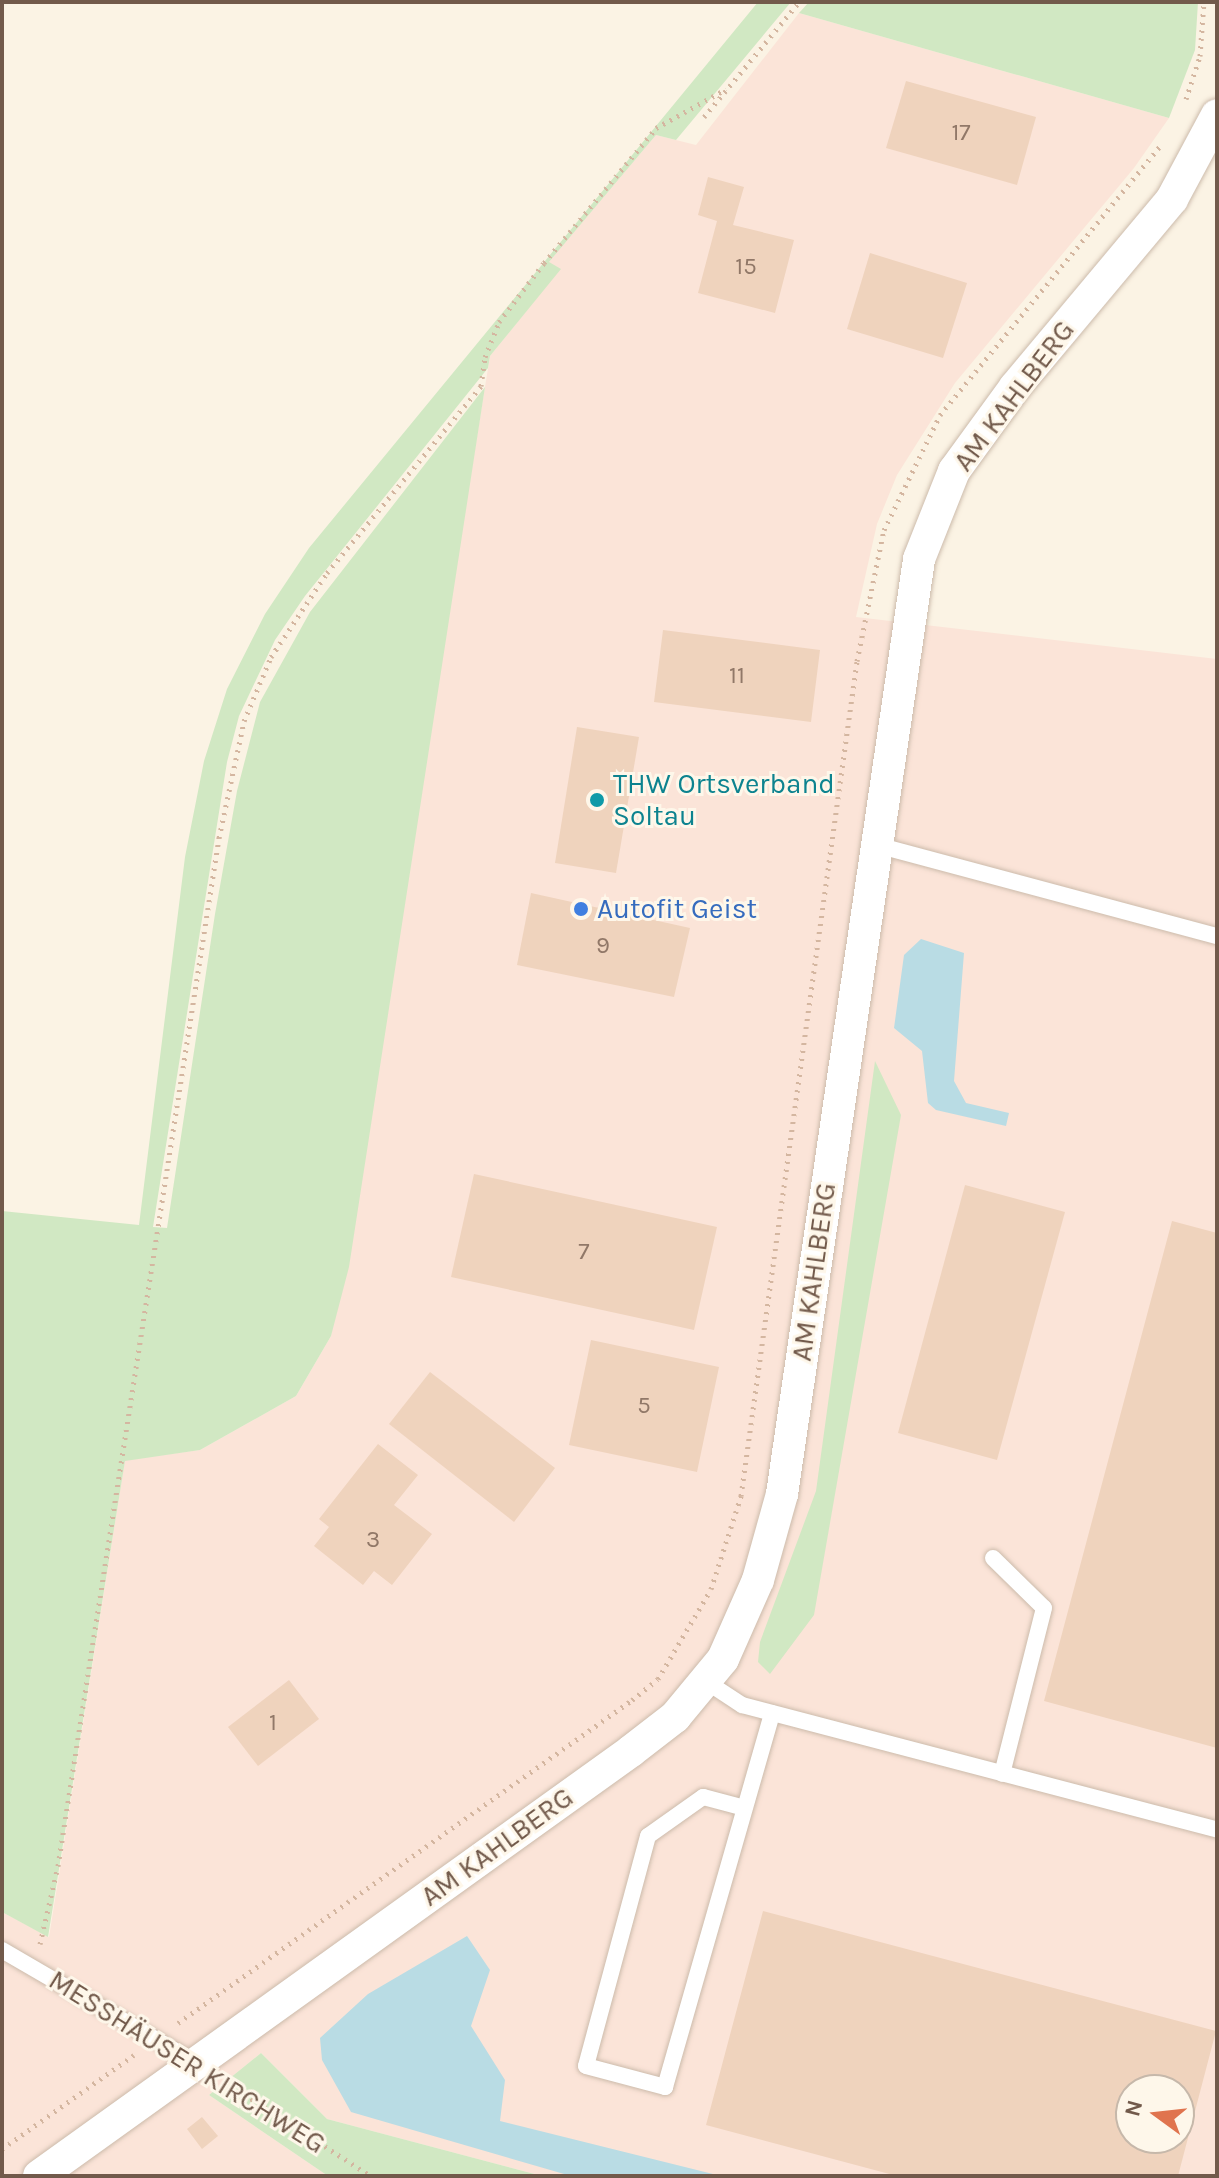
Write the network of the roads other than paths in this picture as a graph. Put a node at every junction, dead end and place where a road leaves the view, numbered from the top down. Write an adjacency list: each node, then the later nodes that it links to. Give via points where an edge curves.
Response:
1 (1217, 115): 2 (street, AM KAHLBERG, via 1172,199 1015,387 954,471 919,559)
2 (877, 845): 3 (lane); 5 (street, AM KAHLBERG, via 782,1494 744,1621)
3 (1217, 936)
4 (993, 1558): 7 (lane, via 1044,1608)
5 (707, 1682): 6 (lane, via 742,1705); 11 (street, AM KAHLBERG, via 675,1717 631,1751)
6 (772, 1713): 7 (lane); 8 (lane)
7 (1002, 1774): 9 (lane)
8 (741, 1807): 8 (lane, via 665,2087 586,2066 648,1836 703,1797)
9 (1217, 1830)
10 (2, 1950): 11 (lane, MESSHÄUSER KIRCHWEG)
11 (196, 2063): 12 (street, AM KAHLBERG)
12 (39, 2176)

